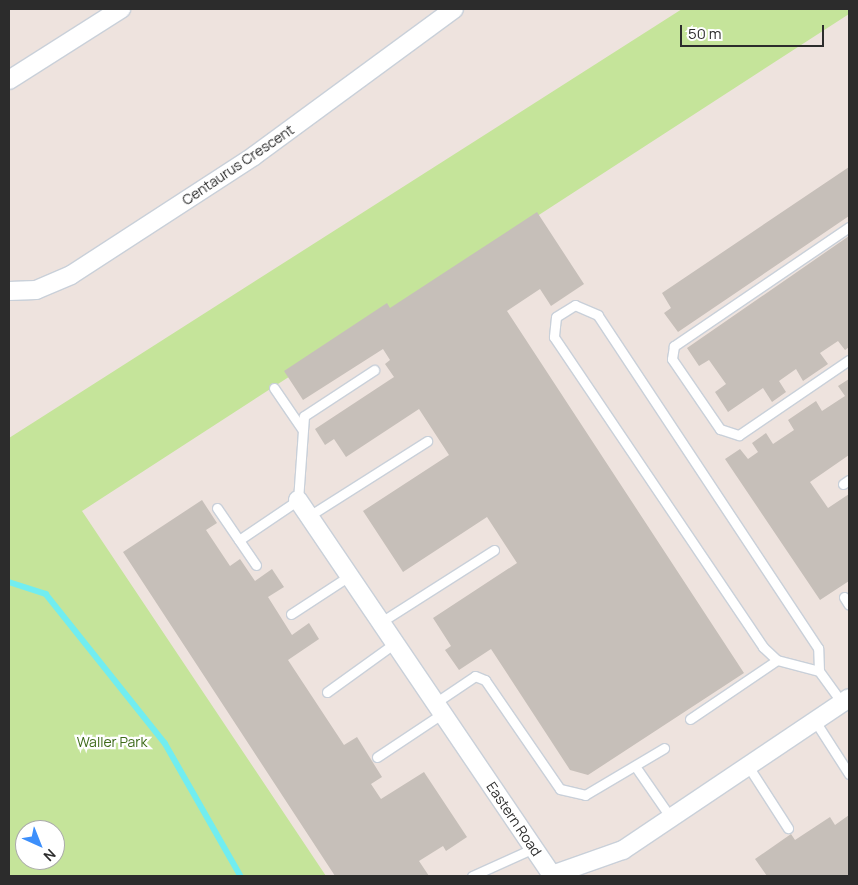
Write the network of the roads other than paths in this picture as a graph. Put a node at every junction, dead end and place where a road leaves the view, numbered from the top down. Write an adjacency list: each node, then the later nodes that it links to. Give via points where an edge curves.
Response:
1 (121, 9): 3 (street)
2 (454, 9): 5 (street, Centaurus Crescent, via 254,156 71,275 36,290)
3 (9, 80)
4 (849, 227): 6 (lane, via 674,346 672,359 720,429 739,435)
5 (9, 291)
6 (849, 360)
7 (374, 370): 9 (lane, via 304,416)
8 (274, 388): 9 (lane)
9 (302, 429): 11 (lane)
10 (427, 441): 13 (lane)
11 (298, 500): 13 (street, Eastern Road); 14 (lane)
12 (217, 508): 14 (lane)
13 (309, 516): 17 (street, Eastern Road)
14 (239, 540): 16 (lane)
15 (494, 550): 19 (lane)
16 (256, 565)
17 (349, 576): 18 (lane); 19 (street, Eastern Road)
18 (291, 614)
19 (381, 622): 20 (street, Eastern Road)
20 (395, 644): 23 (lane); 25 (street, Eastern Road)
21 (777, 660): 22 (lane); 22 (lane, via 763,647 554,337 556,316 575,305 598,315 818,648); 26 (lane)
22 (819, 671): 24 (lane)
23 (327, 692)
24 (845, 701): 27 (street, Eastern Road)
25 (439, 708): 29 (lane); 30 (lane, via 474,676 485,680 560,789 585,795); 35 (street, Eastern Road)
26 (690, 720)
27 (815, 721): 31 (street, Eastern Road); 32 (lane)
28 (664, 748): 30 (lane)
29 (377, 757)
30 (636, 766): 33 (lane)
31 (748, 766): 33 (street, Eastern Road); 34 (lane)
32 (849, 774)
33 (670, 818): 35 (street, Eastern Road, via 623,850 552,874)
34 (788, 828)
35 (534, 848): 36 (lane)
36 (472, 876)

